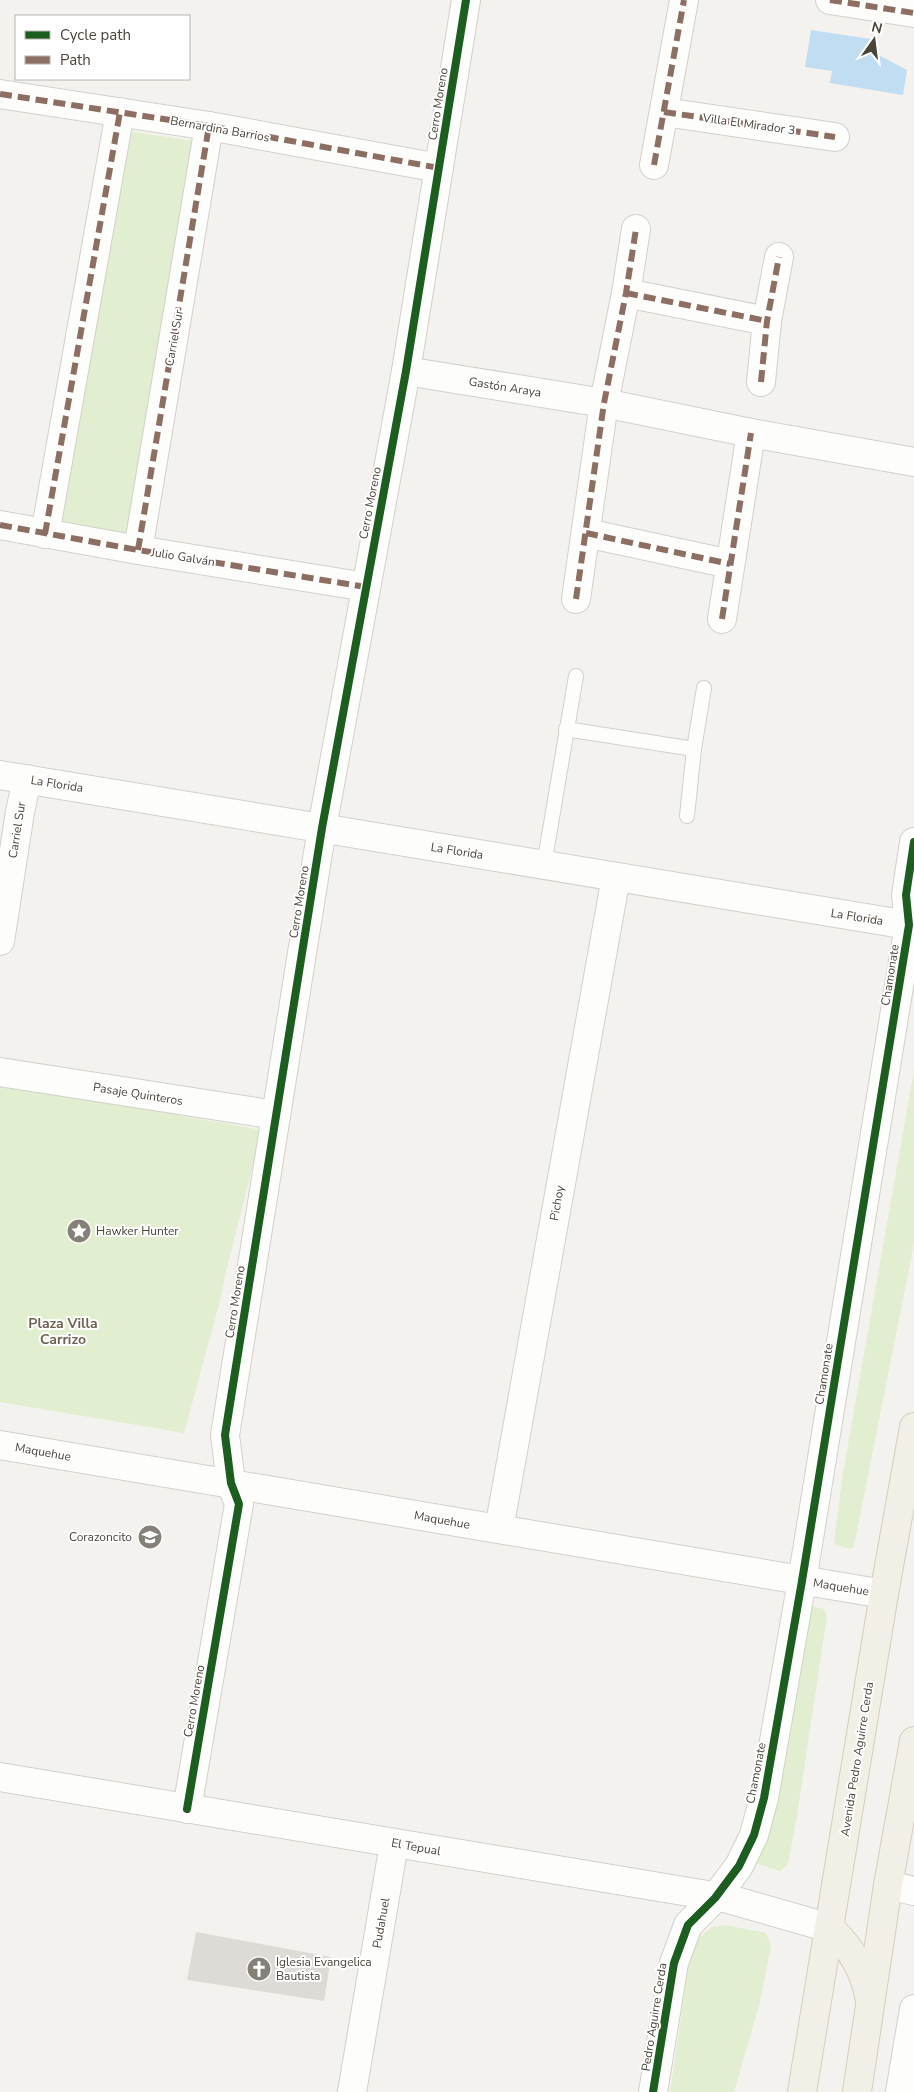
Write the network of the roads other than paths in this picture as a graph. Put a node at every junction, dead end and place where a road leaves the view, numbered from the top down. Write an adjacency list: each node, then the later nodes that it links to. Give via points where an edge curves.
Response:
1 (466, 0): 11 (street, Cerro Moreno)
2 (684, 0): 7 (street)
3 (830, 0): 4 (street)
4 (914, 14)
5 (0, 94): 6 (street, Bernardina Barrios)
6 (120, 112): 8 (street, Bernardina Barrios); 22 (street)
7 (664, 112): 9 (street, Villa El Mirador 3); 10 (street)
8 (210, 126): 11 (street, Bernardina Barrios); 24 (street, Carriel Sur)
9 (835, 136)
10 (654, 165)
11 (440, 168): 16 (street, Cerro Moreno)
12 (636, 229): 14 (street)
13 (779, 257): 15 (street)
14 (626, 293): 15 (street); 18 (street)
15 (768, 321): 17 (street)
16 (406, 371): 18 (street, Gastón Araya); 26 (street, Cerro Moreno)
17 (761, 382)
18 (604, 403): 19 (street, Gastón Araya); 23 (street)
19 (751, 433): 20 (street, Gastón Araya); 25 (street)
20 (914, 462)
21 (0, 525): 22 (street, Julio Galván)
22 (45, 534): 24 (street, Julio Galván)
23 (586, 534): 25 (street); 27 (street)
24 (138, 550): 26 (street, Julio Galván)
25 (730, 564): 28 (street)
26 (366, 587): 36 (street, Cerro Moreno)
27 (576, 599)
28 (722, 619)
29 (576, 676): 31 (lane)
30 (704, 688): 32 (lane)
31 (566, 729): 32 (lane); 38 (lane)
32 (694, 749): 35 (lane)
33 (0, 775): 34 (street, La Florida)
34 (27, 779): 36 (street, La Florida); 41 (street, Carriel Sur)
35 (687, 816)
36 (322, 828): 38 (street, La Florida); 43 (street, Cerro Moreno)
37 (914, 842): 40 (street, Chamonate, via 906,895)
38 (544, 865): 39 (street, La Florida)
39 (616, 877): 40 (street, La Florida); 47 (street, Pichoy)
40 (912, 926): 48 (street, Chamonate)
41 (0, 941)
42 (0, 1072): 43 (street, Pasaje Quinteros)
43 (276, 1115): 46 (street, Cerro Moreno, via 225,1435)
44 (914, 1427): 49 (main road, Avenida Pedro Aguirre Cerda)
45 (0, 1445): 46 (street, Maquehue)
46 (231, 1483): 47 (street, Maquehue); 52 (street, Cerro Moreno, via 239,1504)
47 (499, 1529): 48 (street, Maquehue)
48 (802, 1581): 49 (street, Maquehue); 55 (street, Chamonate, via 764,1798 754,1835 739,1866)
49 (884, 1594): 56 (main road, Avenida Pedro Aguirre Cerda)
50 (914, 1741): 54 (main road)
51 (0, 1777): 52 (street, El Tepual)
52 (187, 1809): 53 (street, El Tepual)
53 (394, 1844): 55 (street, El Tepual); 59 (street, Pudahuel)
54 (901, 1888): 57 (main road)
55 (715, 1898): 56 (street, El Tepual); 60 (street, Pedro Aguirre Cerda, via 688,1924 674,1963)
56 (830, 1928): 57 (main road, via 855,1956 863,1972); 61 (main road, Avenida Pedro Aguirre Cerda)
57 (871, 2004): 62 (main road)
58 (914, 2008): 63 (street)
59 (352, 2092)
60 (653, 2092)
61 (802, 2092)
62 (856, 2092)
63 (900, 2092)

